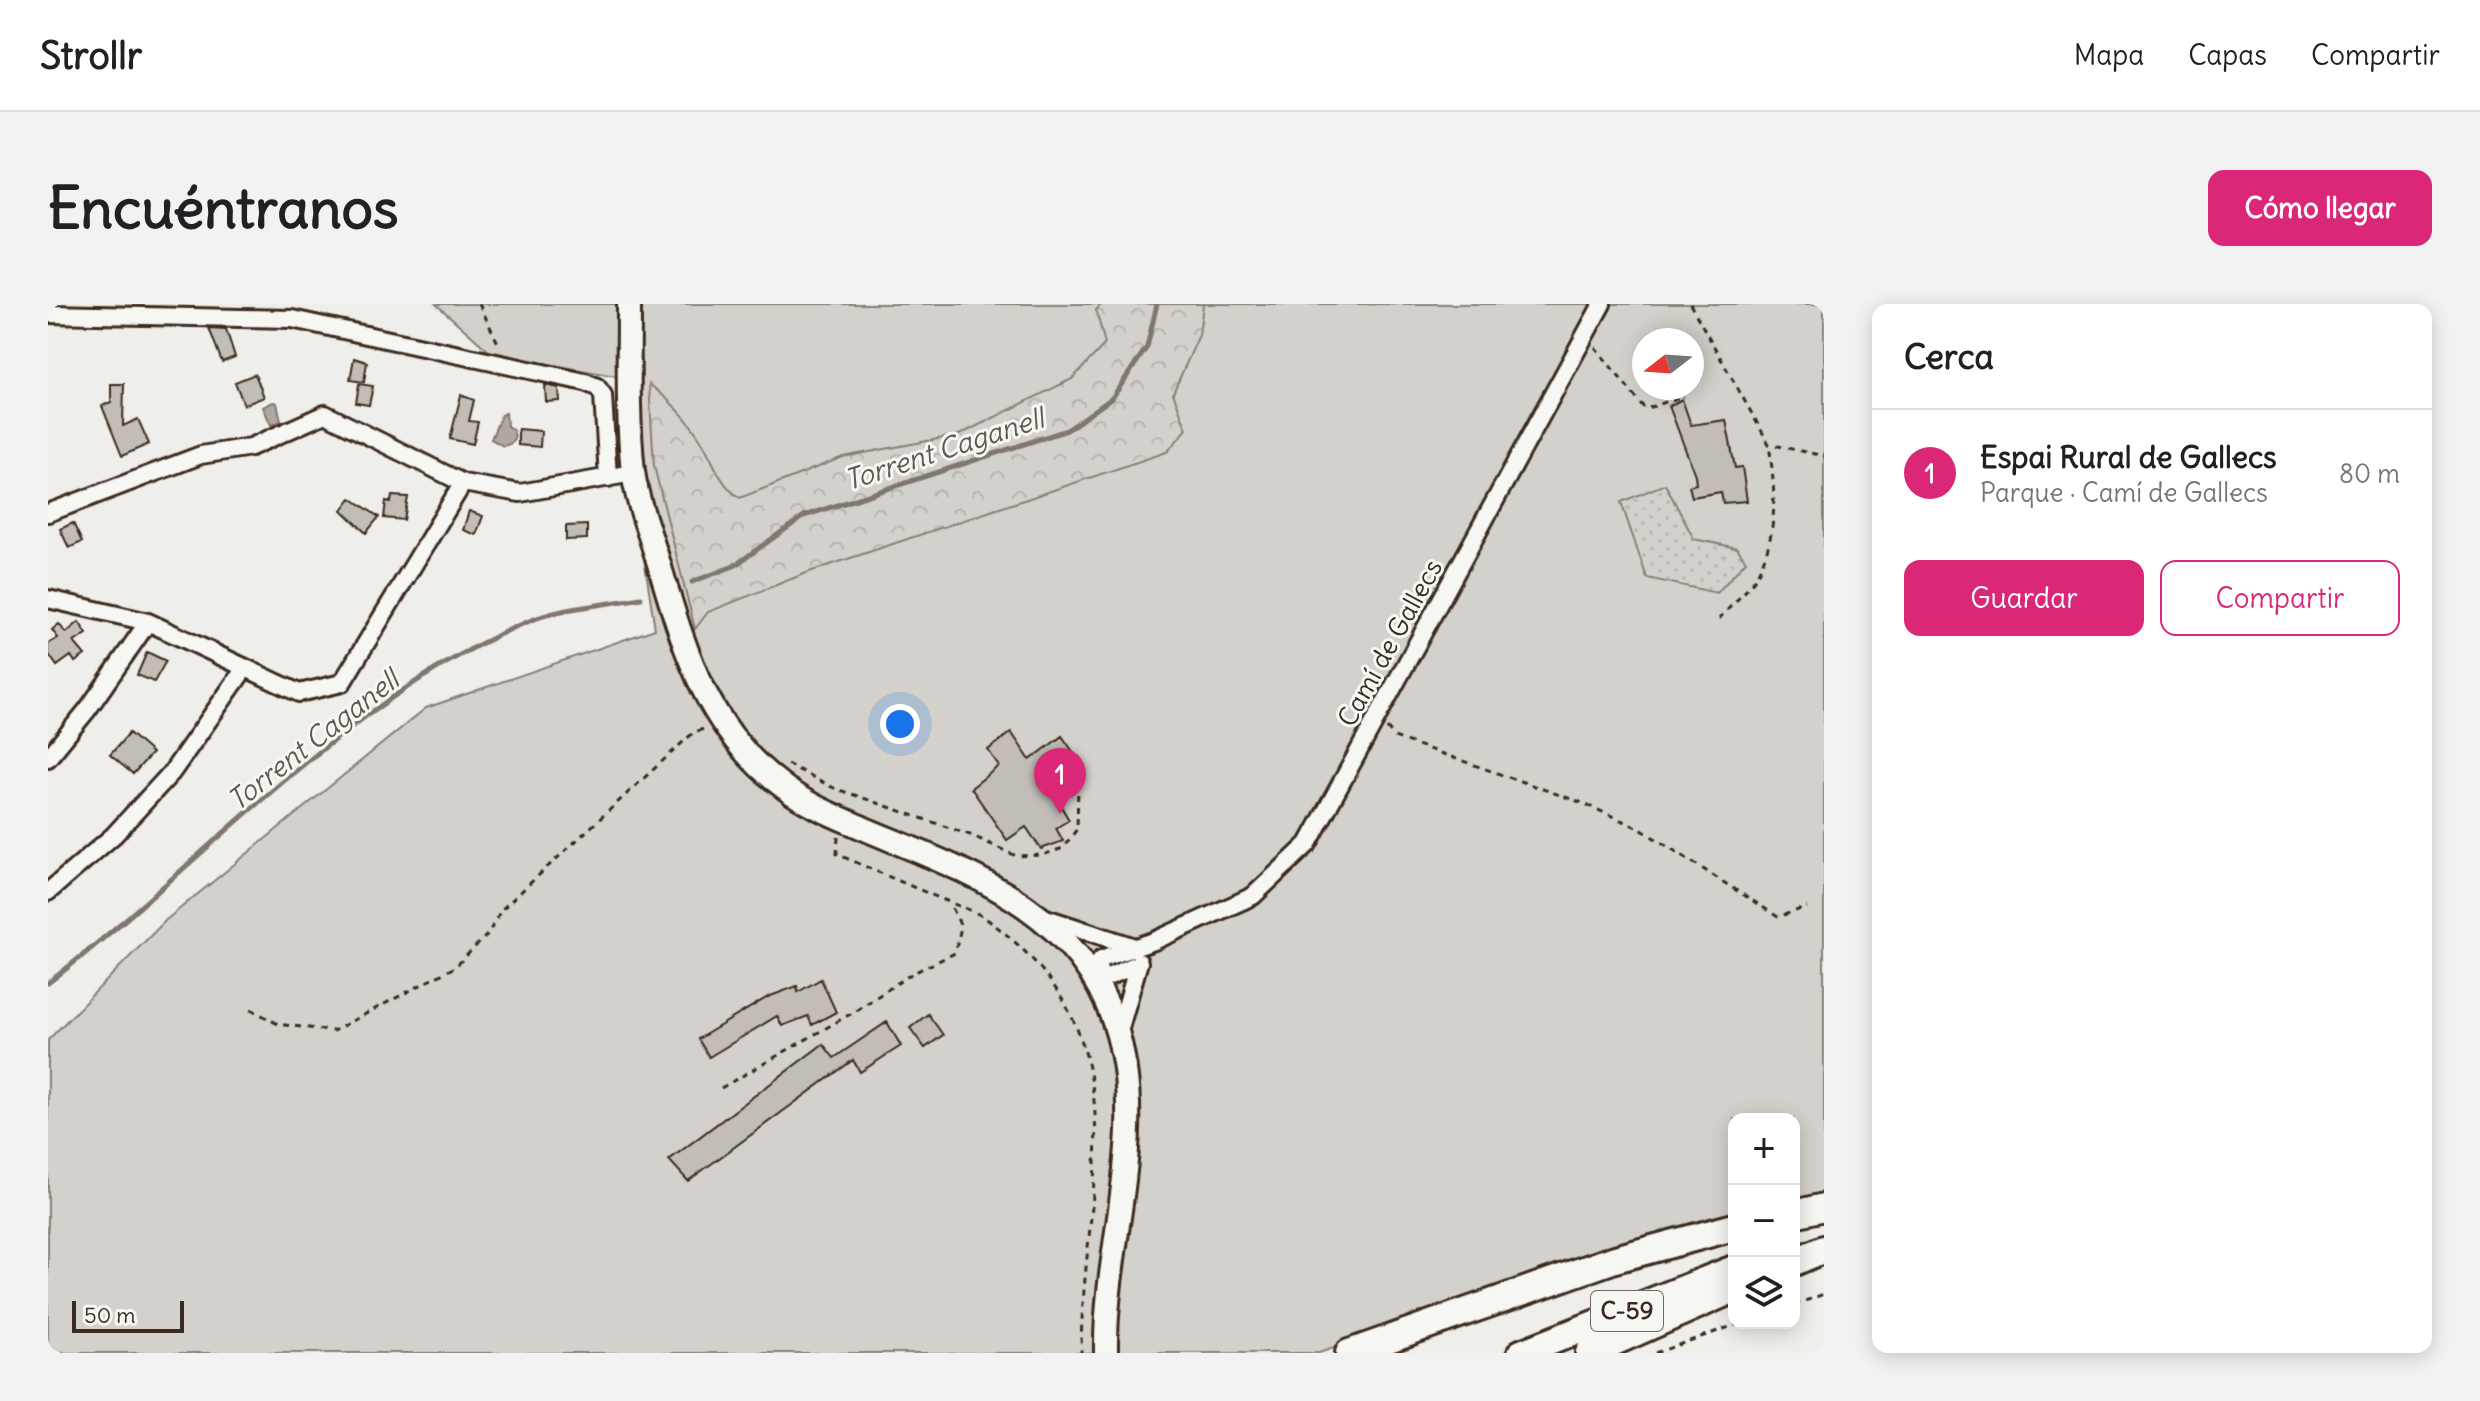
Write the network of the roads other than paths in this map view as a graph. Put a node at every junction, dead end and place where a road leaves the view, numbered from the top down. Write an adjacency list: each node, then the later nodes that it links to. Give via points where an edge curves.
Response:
1 (629, 304): 4 (main road)
2 (1602, 304): 14 (street, Camí de Gallecs, via 1308,844 1253,896)
3 (48, 314): 5 (street, via 292,319 585,382 600,390)
4 (633, 473): 5 (street); 13 (main road, via 693,673 723,724 755,762 786,789 839,818 953,864)
5 (608, 478): 6 (street, via 520,493)
6 (463, 483): 7 (street, via 325,414 251,447 201,455); 10 (street, via 342,683 299,693)
7 (48, 513)
8 (48, 599): 9 (street)
9 (148, 622): 10 (street); 11 (street)
10 (245, 668): 12 (street, via 172,772 114,835)
11 (48, 758)
12 (48, 892)
13 (1043, 917): 15 (street); 17 (main road)
14 (1154, 941): 15 (street, Camí de Gallecs); 16 (street, Camí de Gallecs)
15 (1132, 946): 17 (street, Camí de Gallecs, via 1101,959)
16 (1137, 964): 17 (street); 18 (street, Camí de Gallecs)
17 (1094, 977): 18 (main road)
18 (1118, 1035): 28 (main road, via 1129,1133)
19 (1824, 1207): 20 (highway)
20 (1800, 1213)
21 (1728, 1229): 31 (highway, via 1615,1259)
22 (1824, 1233): 23 (highway)
23 (1800, 1243)
24 (1824, 1249): 25 (highway)
25 (1800, 1259)
26 (1728, 1271): 32 (highway, C-59)
27 (1728, 1292): 33 (highway)
28 (1107, 1327): 29 (main road); 30 (main road)
29 (1106, 1353)
30 (1113, 1353)
31 (1349, 1353)
32 (1521, 1353)
33 (1589, 1353)

